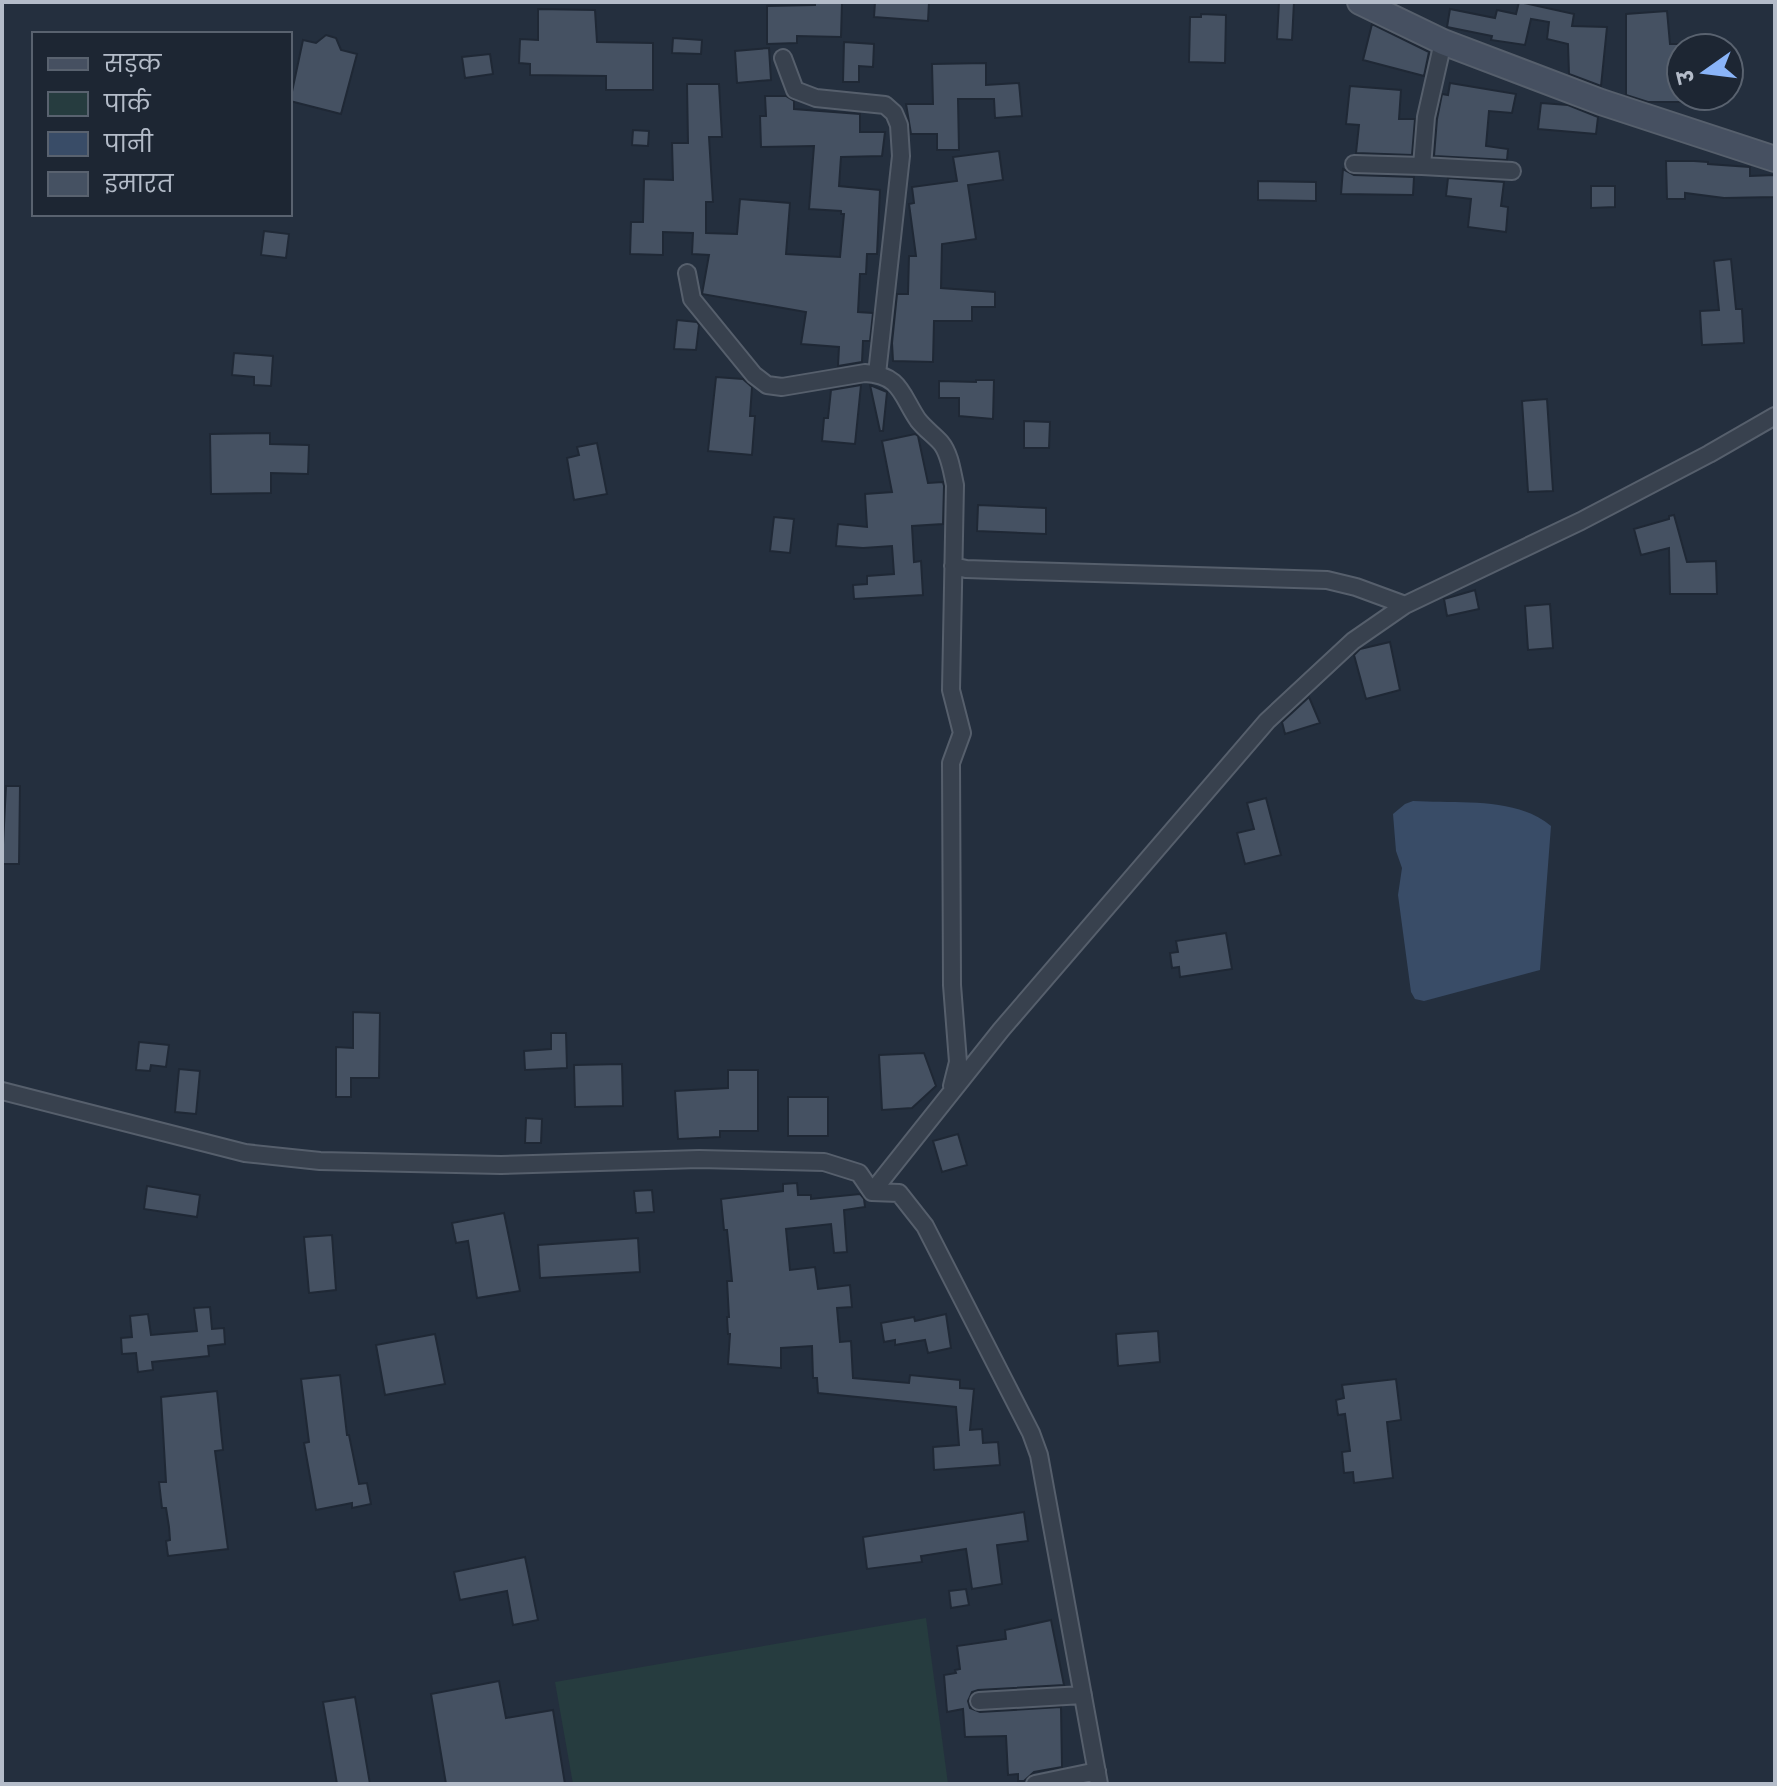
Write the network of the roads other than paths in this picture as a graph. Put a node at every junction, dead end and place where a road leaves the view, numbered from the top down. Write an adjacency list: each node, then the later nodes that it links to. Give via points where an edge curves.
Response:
1 (1360, 2): 2 (street)
2 (1443, 42): 4 (street, via 1601,102); 6 (street, via 1426,117)
3 (783, 58): 9 (street, via 795,90 816,98 885,105 899,125 901,156)
4 (1775, 159)
5 (1354, 164): 6 (street)
6 (1422, 166): 7 (street)
7 (1512, 171)
8 (687, 273): 9 (street, via 692,299 767,385)
9 (877, 374): 11 (street, via 897,384 920,423 948,455 955,485)
10 (1775, 416): 12 (street, via 1581,521)
11 (953, 566): 12 (street, via 1327,580); 14 (street, via 951,690 962,733 951,763 952,985 958,1062)
12 (1405, 605): 14 (street, via 1353,641 1267,721)
13 (2, 1091): 15 (street, via 245,1153 320,1161 501,1165 699,1159 824,1162 859,1173)
14 (951, 1092): 15 (street)
15 (872, 1192): 16 (street, via 899,1193 925,1226 1031,1433)
16 (1083, 1695): 17 (street); 18 (street)
17 (979, 1701)
18 (1098, 1777): 19 (street)
19 (1035, 1784)

